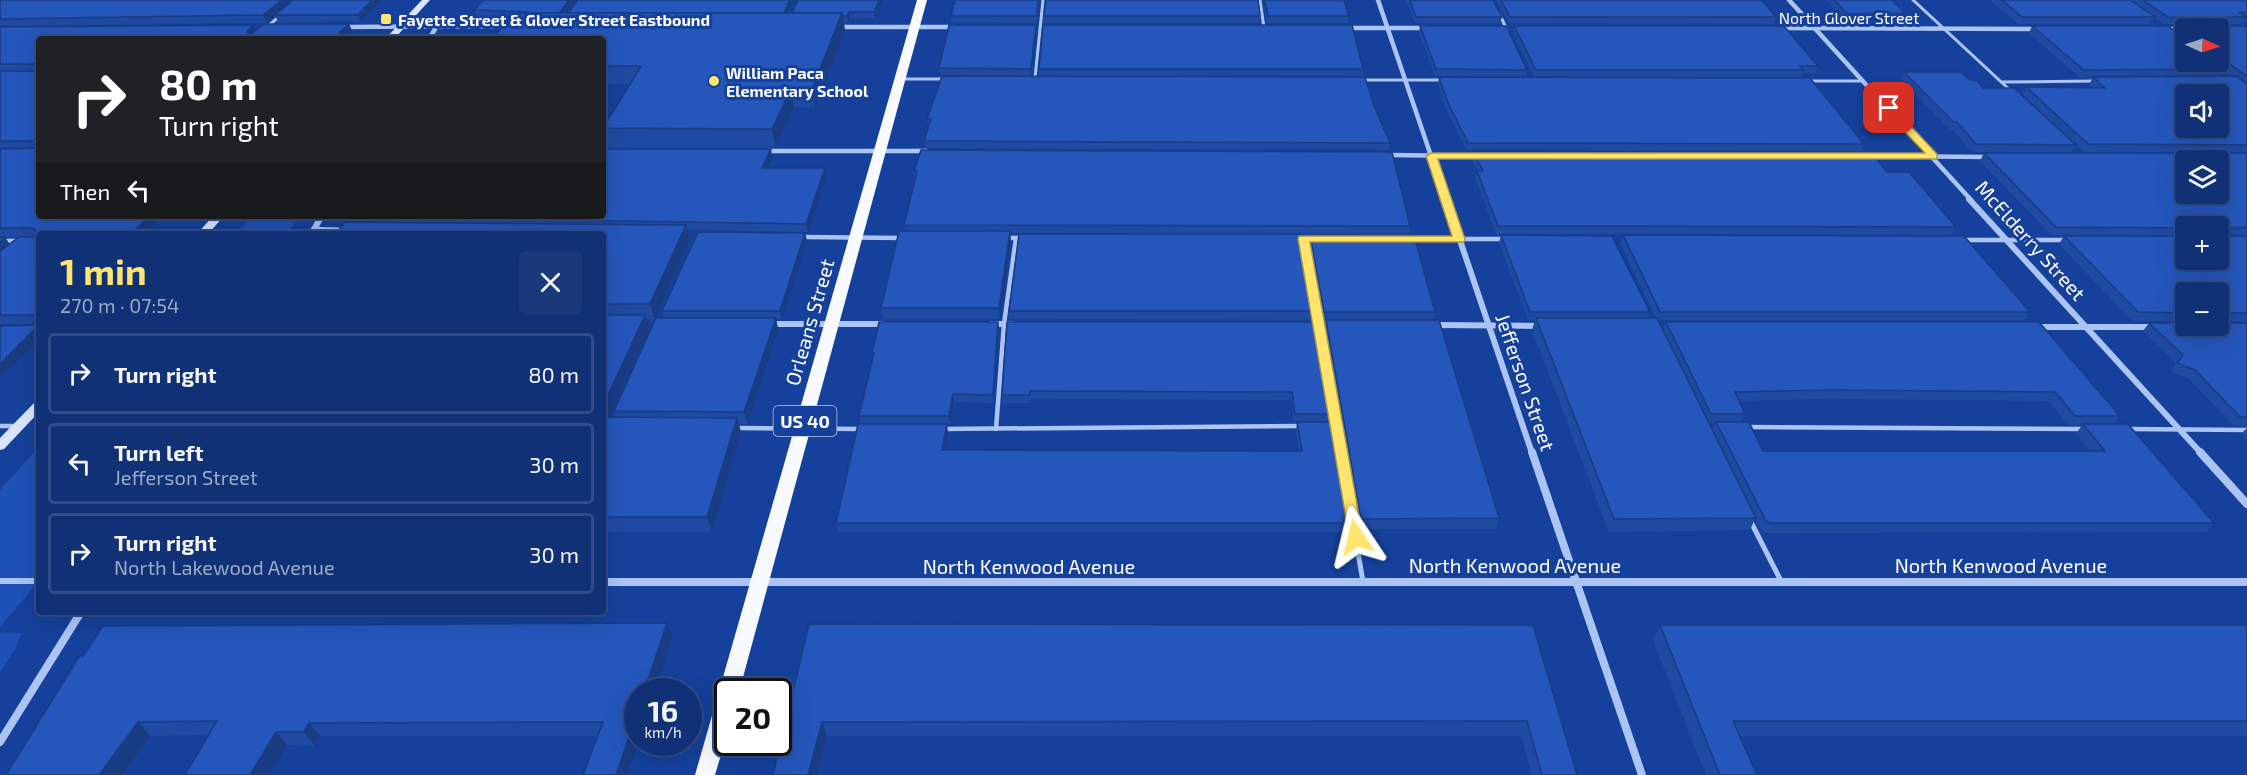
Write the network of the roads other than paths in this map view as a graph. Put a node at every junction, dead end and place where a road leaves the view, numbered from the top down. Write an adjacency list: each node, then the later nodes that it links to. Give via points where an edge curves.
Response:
1 (426, 0): 10 (main road)
2 (922, 0): 18 (main road, Orleans Street / US 40)
3 (1043, 0): 21 (lane)
4 (1260, 0): 24 (lane)
5 (1378, 0): 27 (street, Jefferson Street)
6 (1789, 0): 33 (street, McElderry Street)
7 (1913, 0): 34 (lane)
8 (1497, 9): 30 (lane)
9 (283, 14): 14 (lane)
10 (401, 26): 11 (street); 16 (street); 40 (main road)
11 (437, 26): 12 (street); 41 (street)
12 (514, 26)
13 (255, 27): 14 (street)
14 (267, 27): 15 (street); 38 (lane)
15 (278, 27)
16 (333, 27)
17 (834, 27): 18 (street)
18 (915, 27): 19 (street); 44 (main road, Orleans Street / US 40)
19 (965, 27)
20 (1029, 27): 21 (street)
21 (1040, 27): 22 (street); 43 (lane, via 1035,78)
22 (1052, 27)
23 (1252, 28): 24 (street)
24 (1264, 28): 25 (street)
25 (1274, 28)
26 (1339, 28): 27 (street)
27 (1387, 28): 28 (street); 47 (street, Jefferson Street)
28 (1435, 28)
29 (1494, 28): 30 (street)
30 (1506, 28): 31 (street); 42 (lane)
31 (1518, 28)
32 (1774, 28): 33 (street, North Glover Street)
33 (1816, 29): 34 (street, North Glover Street); 50 (street, McElderry Street)
34 (1944, 29): 35 (street, North Glover Street); 52 (lane)
35 (2048, 29)
36 (2163, 29): 37 (street); 39 (lane)
37 (2175, 29)
38 (260, 33)
39 (2171, 35)
40 (392, 36)
41 (431, 36)
42 (1511, 39)
43 (1024, 78)
44 (900, 79): 45 (lane); 54 (main road, Orleans Street / US 40)
45 (945, 79)
46 (1358, 80): 47 (lane)
47 (1405, 80): 48 (lane); 58 (street, Jefferson Street)
48 (1451, 80)
49 (1804, 81): 50 (lane)
50 (1863, 81): 61 (street, McElderry Street)
51 (2106, 81): 52 (lane)
52 (2002, 82): 53 (lane)
53 (2018, 97)
54 (881, 151): 55 (street); 56 (street); 68 (main road, Orleans Street / US 40)
55 (756, 152)
56 (931, 152)
57 (1377, 155): 58 (street)
58 (1431, 156): 59 (street); 77 (street, Jefferson Street)
59 (1487, 156)
60 (1857, 156): 61 (street)
61 (1934, 157): 62 (street); 80 (street, McElderry Street)
62 (1994, 157)
63 (216, 219): 65 (main road)
64 (350, 230): 66 (lane)
65 (205, 231)
66 (331, 231)
67 (799, 237): 68 (lane)
68 (856, 237): 69 (lane); 85 (main road, Orleans Street / US 40)
69 (913, 238)
70 (1005, 238): 71 (lane)
71 (1016, 238): 72 (lane); 88 (lane)
72 (1028, 238)
73 (1292, 238): 74 (lane)
74 (1304, 239): 75 (lane); 91 (lane)
75 (1316, 239)
76 (1400, 239): 77 (lane)
77 (1460, 239): 78 (lane); 94 (street, Jefferson Street)
78 (1507, 239)
79 (1960, 240): 80 (lane)
80 (2008, 240): 81 (lane); 97 (street, McElderry Street)
81 (2067, 240)
82 (0, 241): 83 (lane, via 23,241)
83 (15, 248)
84 (764, 324): 85 (street)
85 (830, 324): 86 (street); 107 (main road, Orleans Street / US 40)
86 (887, 324)
87 (981, 324): 88 (street)
88 (1004, 324): 89 (street); 110 (lane)
89 (1016, 324)
90 (1307, 325): 91 (street)
91 (1318, 325): 92 (street); 104 (lane)
92 (1341, 325)
93 (1430, 325): 94 (street)
94 (1489, 325): 95 (street); 122 (street, Jefferson Street)
95 (1547, 326)
96 (2025, 327): 97 (street)
97 (2087, 327): 98 (street); 113 (street, McElderry Street)
98 (2159, 327)
99 (36, 408): 101 (main road)
100 (0, 426): 101 (lane)
101 (19, 426): 115 (main road)
102 (1312, 426): 110 (lane)
103 (1324, 426): 104 (lane)
104 (1336, 426): 121 (lane)
105 (1739, 427): 111 (lane)
106 (724, 428): 107 (lane)
107 (803, 429): 108 (lane); 125 (main road, Orleans Street / US 40)
108 (871, 429)
109 (939, 429): 110 (lane)
110 (996, 429)
111 (2096, 429)
112 (2120, 429): 113 (lane)
113 (2180, 429): 114 (lane); 116 (street, McElderry Street)
114 (2247, 430)
115 (0, 446)
116 (2247, 504)
117 (1750, 520): 123 (lane)
118 (0, 580): 119 (street)
119 (36, 581)
120 (606, 582): 125 (street, North Kenwood Avenue)
121 (1364, 582): 122 (street, North Kenwood Avenue); 125 (street, North Kenwood Avenue)
122 (1576, 582): 123 (street, North Kenwood Avenue); 131 (street, Jefferson Street)
123 (1781, 582): 124 (street, North Kenwood Avenue)
124 (2247, 582)
125 (759, 583): 127 (main road, Orleans Street / US 40)
126 (79, 615): 128 (street)
127 (732, 678)
128 (0, 742)
129 (714, 743): 130 (main road, Orleans Street / US 40)
130 (705, 775)
131 (1642, 775)

